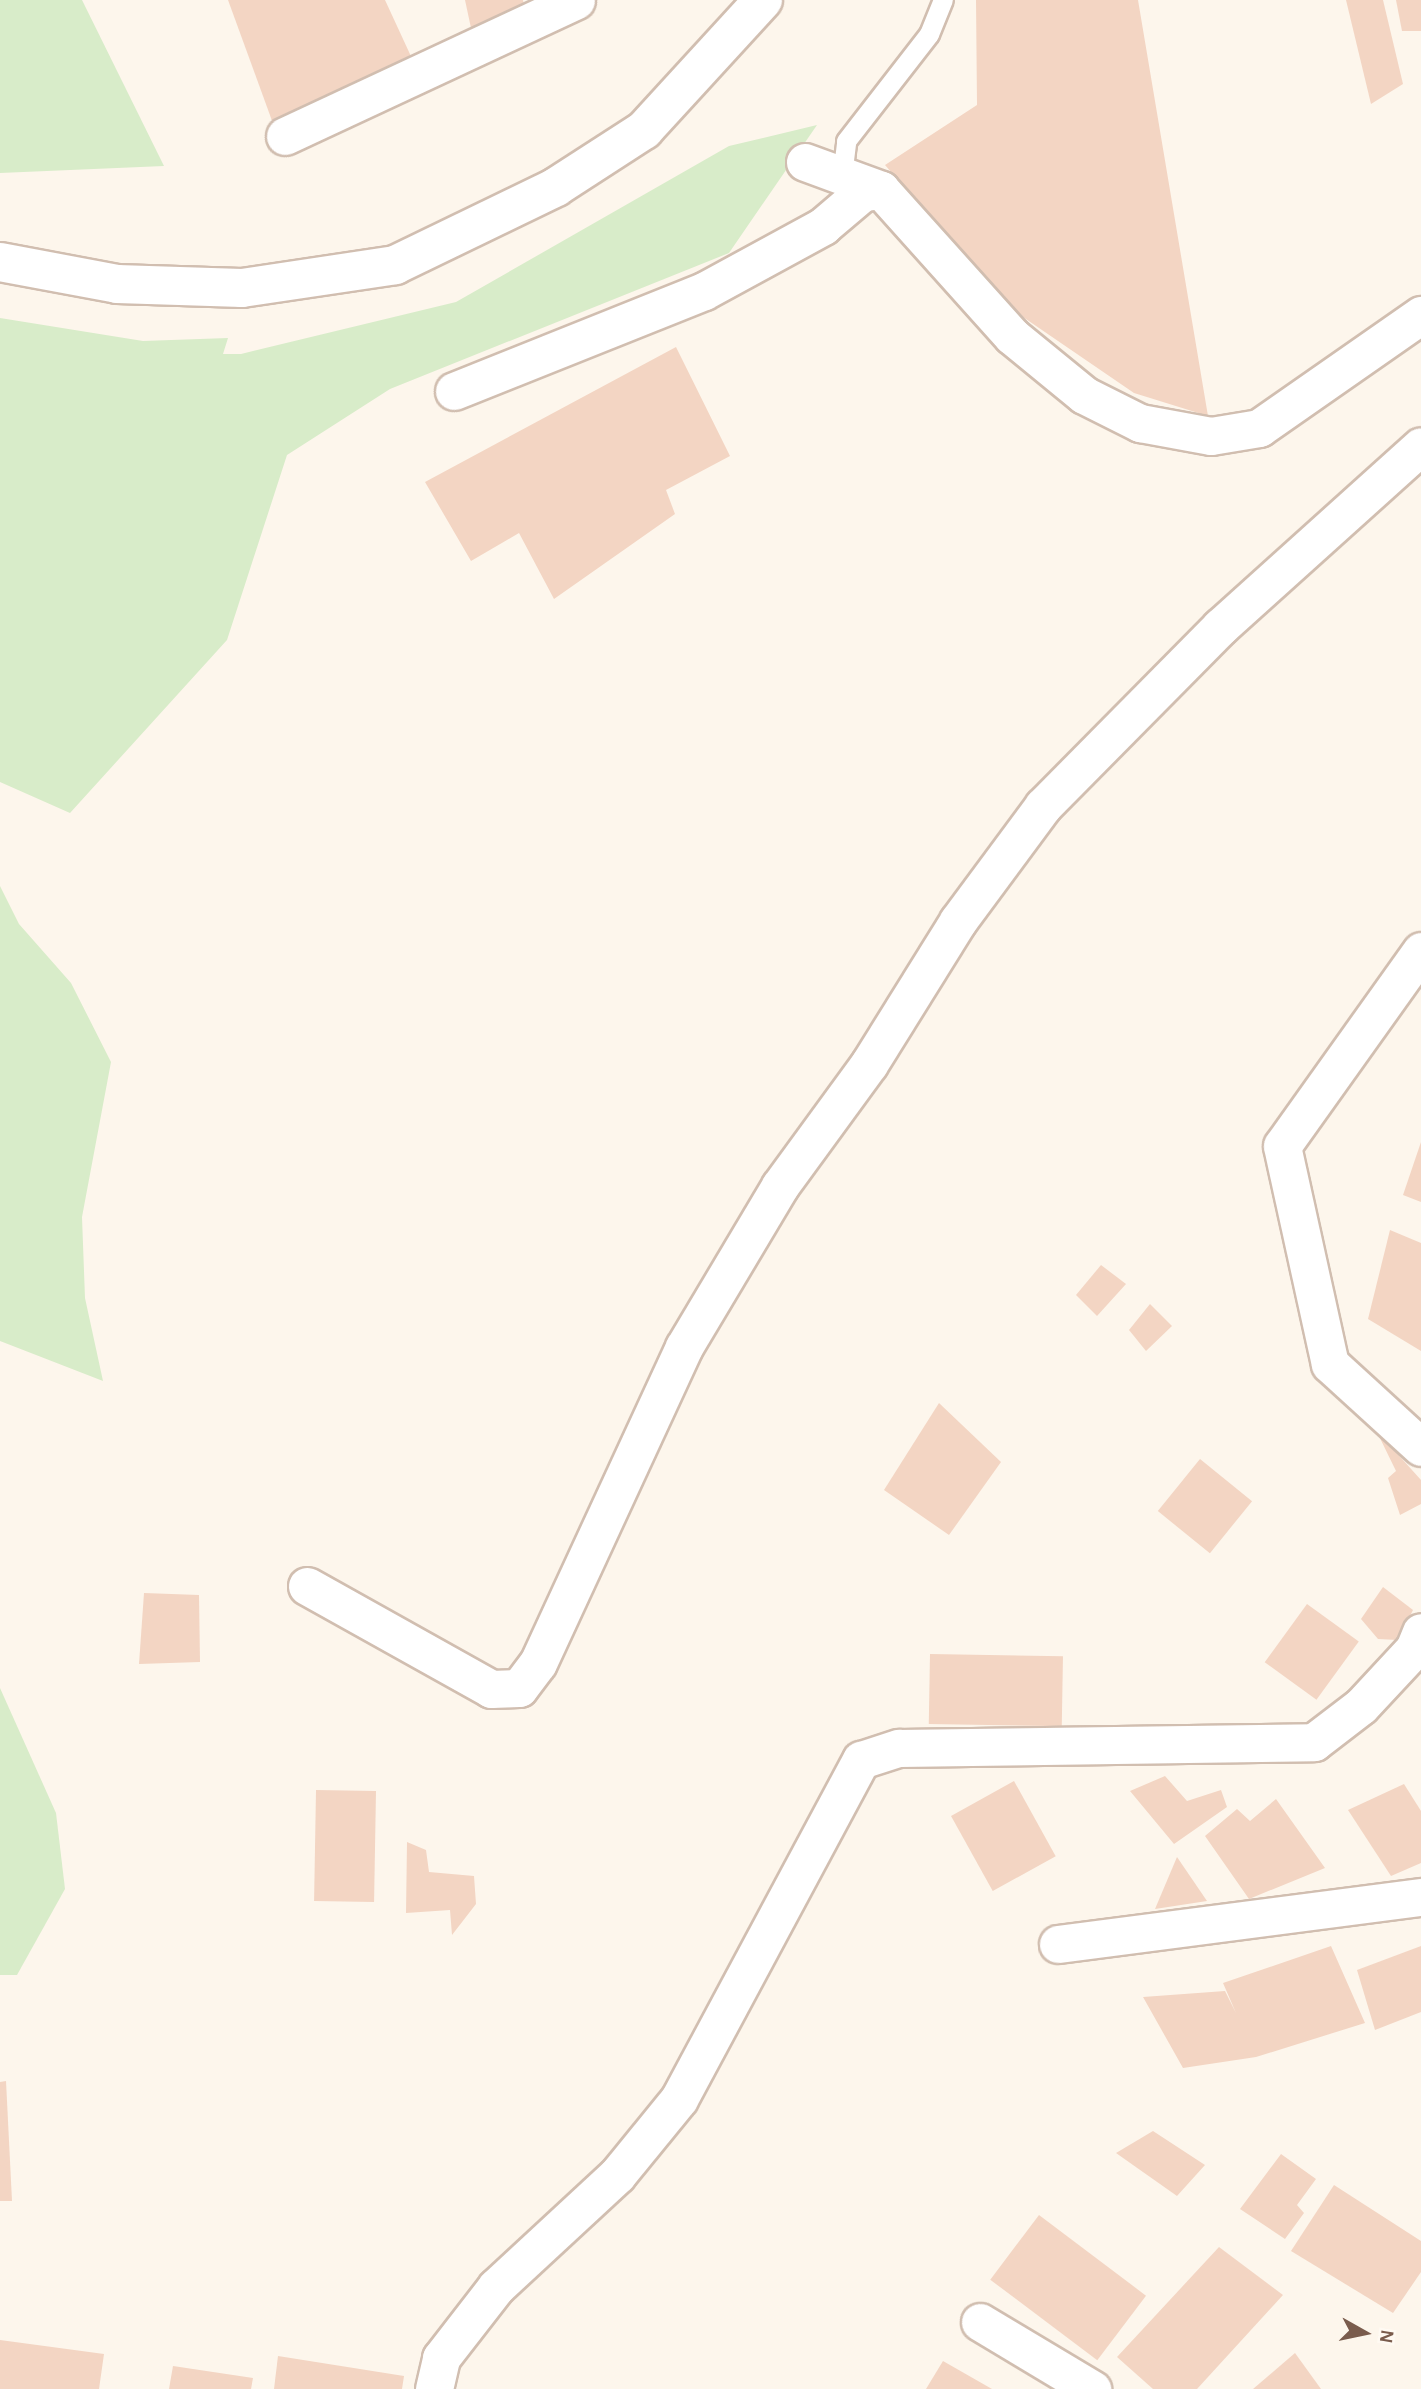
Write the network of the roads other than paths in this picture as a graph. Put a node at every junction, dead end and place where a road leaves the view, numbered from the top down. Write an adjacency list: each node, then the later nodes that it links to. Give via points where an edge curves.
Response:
1 (576, 0): 4 (street)
2 (763, 0): 8 (street, via 644,130 556,187 395,265 242,288 117,284)
3 (943, 0): 6 (lane, via 929,34 846,141)
4 (285, 136)
5 (805, 162): 6 (street)
6 (842, 176): 7 (street)
7 (881, 190): 9 (street, via 1012,336 1084,395 1140,423 1211,436 1259,428); 10 (street, via 863,192 823,226 704,291)
8 (0, 262)
9 (1421, 315)
10 (454, 391)
11 (1421, 446): 14 (street, via 1220,627 1043,806 958,921 869,1064 780,1186 684,1347 538,1663 519,1688 492,1689)
12 (1421, 951): 13 (street, via 1282,1146 1330,1364)
13 (1421, 1447)
14 (307, 1586)
15 (1421, 1632): 19 (street, via 1414,1649 1361,1706 1314,1742 899,1748 861,1760 679,2099 617,2175 496,2287 441,2358)
16 (1421, 1897): 17 (street)
17 (1058, 1944)
18 (980, 2322): 20 (street)
19 (434, 2389)
20 (1092, 2389)

